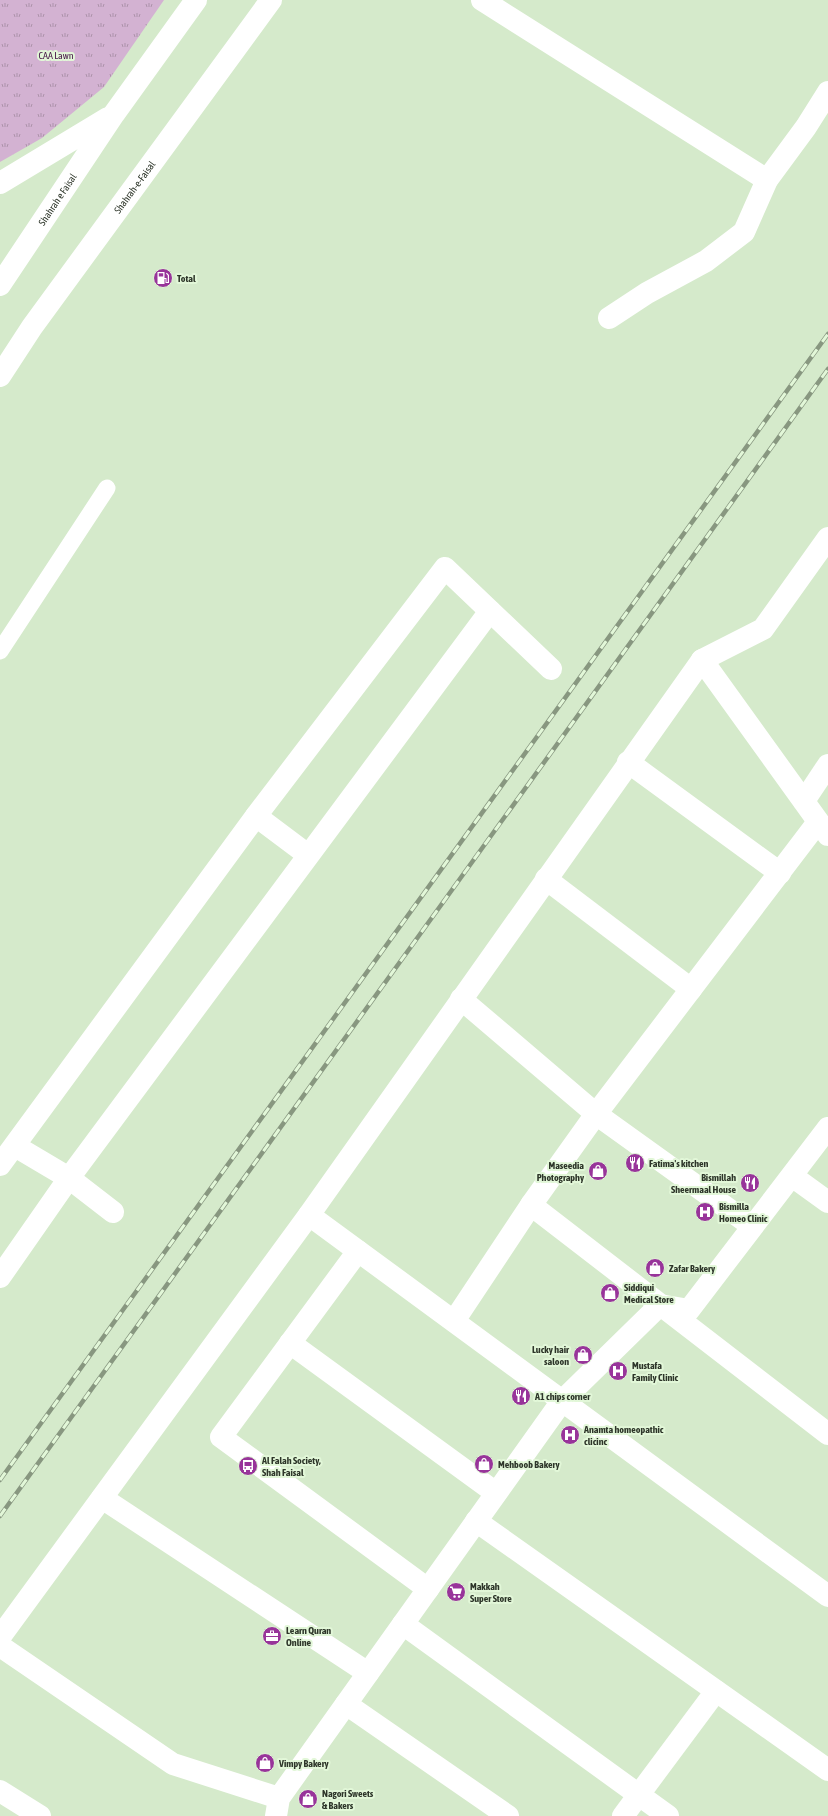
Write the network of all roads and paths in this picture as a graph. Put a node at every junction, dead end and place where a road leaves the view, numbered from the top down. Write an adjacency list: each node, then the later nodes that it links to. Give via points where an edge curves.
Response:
1 (196, 0): 5 (main road)
2 (270, 0): 10 (main road, Shahrah-e-Faisal, via 37,320)
3 (482, 0): 6 (main road)
4 (828, 92): 6 (main road)
5 (114, 114): 7 (main road); 8 (main road, Shahrah e Faisal)
6 (767, 180): 9 (main road, via 744,232 706,261 647,293)
7 (0, 183)
8 (0, 285)
9 (609, 318)
10 (0, 376)
11 (107, 488): 14 (lane)
12 (828, 538): 15 (main road, via 763,629)
13 (490, 611): 16 (main road); 20 (main road, via 445,568); 22 (main road)
14 (0, 651)
15 (702, 660): 17 (main road); 19 (main road)
16 (551, 669)
17 (628, 762): 23 (main road); 24 (main road)
18 (828, 765): 19 (main road)
19 (804, 801): 21 (main road)
20 (256, 816): 22 (main road); 29 (main road)
21 (823, 829): 23 (main road)
22 (308, 855): 32 (main road)
23 (780, 873): 25 (main road)
24 (546, 879): 25 (main road); 26 (main road)
25 (691, 989): 27 (main road)
26 (461, 999): 27 (main road); 36 (main road)
27 (596, 1114): 34 (main road); 37 (main road)
28 (828, 1128): 31 (main road)
29 (15, 1146): 30 (main road); 32 (main road)
30 (0, 1165)
31 (792, 1176): 33 (main road); 37 (main road)
32 (69, 1178): 35 (main road); 39 (main road)
33 (828, 1202)
34 (531, 1205): 40 (main road); 41 (main road)
35 (113, 1212)
36 (309, 1215): 38 (main road); 46 (main road)
37 (752, 1226): 40 (main road, via 689,1310)
38 (358, 1251): 41 (main road); 42 (main road)
39 (0, 1278)
40 (660, 1305): 43 (main road); 44 (main road)
41 (454, 1321): 43 (main road)
42 (290, 1342): 45 (main road); 48 (main road, via 221,1437)
43 (562, 1401): 45 (main road); 49 (main road)
44 (828, 1434)
45 (496, 1493): 47 (main road)
46 (102, 1498): 51 (main road); 53 (main road)
47 (476, 1521): 48 (main road); 54 (main road)
48 (428, 1589): 50 (main road)
49 (828, 1596)
50 (403, 1624): 53 (main road); 58 (main road)
51 (0, 1637)
52 (0, 1646): 59 (main road, via 172,1764)
53 (368, 1673): 55 (main road)
54 (716, 1691): 56 (main road); 58 (main road)
55 (346, 1704): 59 (main road); 61 (main road)
56 (828, 1770)
57 (0, 1791): 60 (main road)
58 (638, 1794): 62 (main road); 63 (main road)
59 (278, 1807)
60 (40, 1816)
61 (508, 1816)
62 (623, 1816)
63 (668, 1816)

